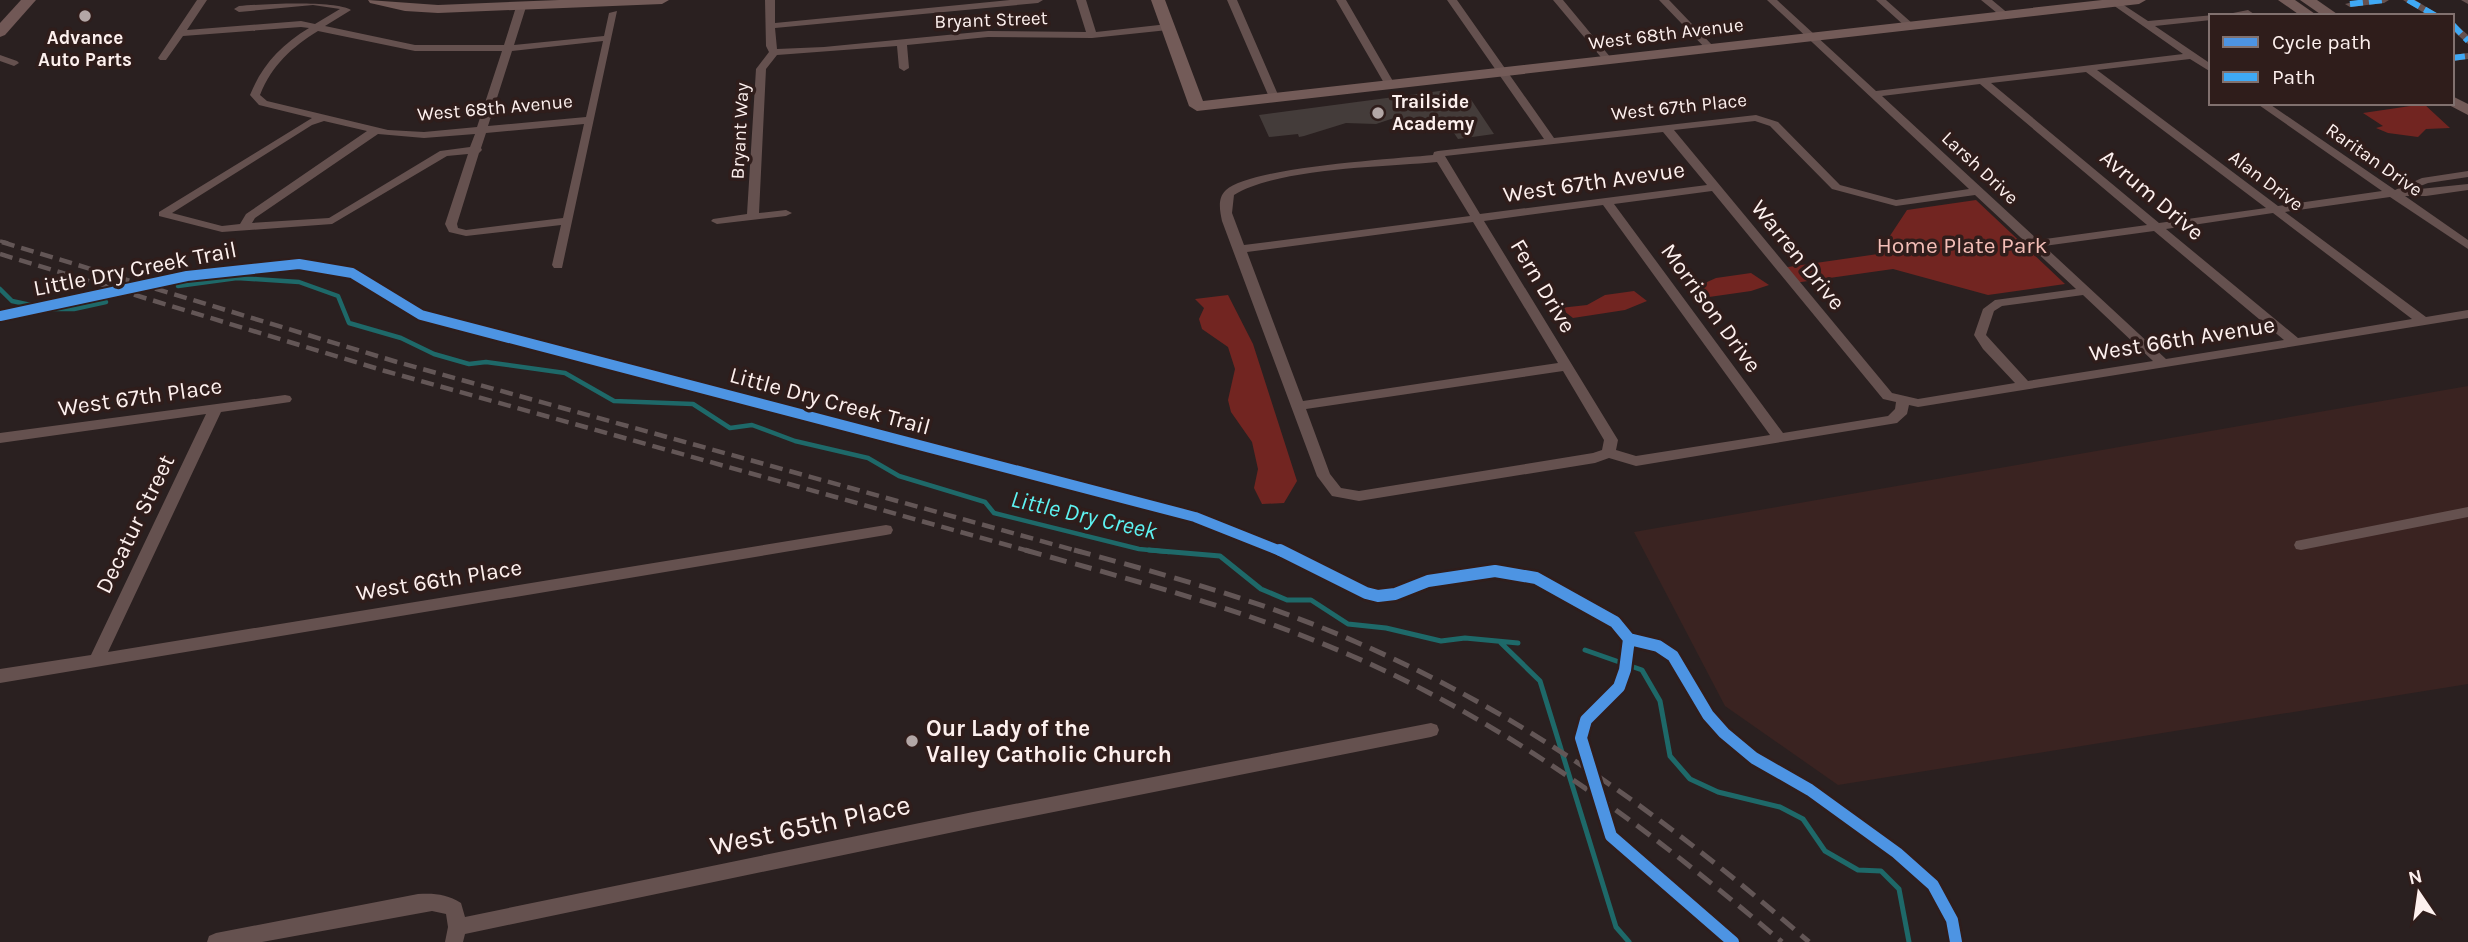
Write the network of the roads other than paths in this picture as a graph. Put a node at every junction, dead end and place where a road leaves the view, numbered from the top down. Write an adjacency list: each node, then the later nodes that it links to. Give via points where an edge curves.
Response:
1 (13, 0): 28 (main road)
2 (29, 0): 41 (main road)
3 (202, 0): 42 (street)
4 (374, 0): 26 (street, via 405,8)
5 (660, 0): 26 (street)
6 (770, 0): 35 (street)
7 (1038, 0): 35 (street)
8 (1081, 0): 43 (street)
9 (1158, 0): 38 (street)
10 (1232, 0): 63 (street)
11 (1341, 0): 61 (street)
12 (1452, 0): 59 (street)
13 (1558, 0): 54 (street)
14 (1664, 0): 49 (street)
15 (1772, 0): 44 (street, Larsh Drive)
16 (1881, 0): 36 (street)
17 (1986, 0): 32 (street)
18 (2139, 0): 23 (street, West 68th Avenue)
19 (2285, 0): 29 (street)
20 (2307, 0): 30 (street)
21 (2384, 0): 25 (street)
22 (2409, 0): 31 (street)
23 (2116, 3): 32 (street, West 68th Avenue); 34 (street)
24 (242, 4): 39 (street, via 313,2 346,10); 40 (street)
25 (2350, 4)
26 (521, 7): 48 (street)
27 (614, 13): 45 (street)
28 (0, 14)
29 (2308, 14)
30 (2330, 14)
31 (2434, 14)
32 (2005, 15): 36 (street, West 68th Avenue)
33 (2209, 17): 34 (street)
34 (2147, 24): 51 (street)
35 (771, 26): 50 (street)
36 (1910, 26): 44 (street, West 68th Avenue)
37 (2454, 26): 46 (street)
38 (1168, 27): 43 (street, Bryant Street); 63 (street, West 68th Avenue, via 1197,106)
39 (318, 28): 40 (street, via 290,24); 48 (street, via 415,48); 65 (street, West 68th Avenue, via 275,57 255,95 263,103)
40 (225, 29): 42 (street)
41 (0, 32)
42 (180, 33): 53 (street)
43 (1092, 35): 47 (street, Bryant Street, via 1011,33)
44 (1811, 37): 49 (street, West 68th Avenue); 62 (street, Larsh Drive)
45 (608, 38): 48 (street); 66 (street)
46 (2468, 41)
47 (902, 42): 50 (street, Bryant Street); 56 (street)
48 (510, 48): 69 (street)
49 (1710, 48): 54 (street, West 68th Avenue)
50 (774, 52): 81 (street, Bryant Way, via 761,69)
51 (2192, 56): 57 (street); 58 (street)
52 (0, 58): 55 (street, via 14,63)
53 (163, 58)
54 (1608, 60): 59 (street, West 68th Avenue)
55 (0, 65)
56 (904, 68)
57 (2088, 68): 60 (street); 79 (street, Alan Drive)
58 (2209, 68)
59 (1500, 72): 61 (street, West 68th Avenue); 70 (street)
60 (1982, 81): 62 (street); 86 (street, Avrum Drive)
61 (1389, 83): 63 (street, West 68th Avenue)
62 (1874, 94): 76 (street, Larsh Drive)
63 (1275, 97)
64 (2264, 105): 77 (street, Raritan Drive)
65 (323, 118): 68 (street, West 68th Avenue); 85 (street, via 163,214 222,229)
66 (589, 120): 69 (street, West 68th Avenue); 83 (street)
67 (1666, 128): 70 (street, West 67th Place); 74 (street, Warren Drive); 76 (street, West 67th Place, via 1756,118 1774,124 1836,187 1896,203)
68 (376, 130): 69 (street, West 68th Avenue, via 424,135); 85 (street, via 250,216)
69 (483, 131): 71 (street)
70 (1550, 141): 72 (street, West 67th Place)
71 (477, 150): 83 (street, via 451,224 453,230 467,233); 85 (street, via 444,153 332,221)
72 (1439, 156): 82 (street, Fern Drive); 89 (street, West 67th Place, via 1267,177 1237,186 1228,194 1225,207)
73 (2468, 174): 77 (street, via 2426,180)
74 (1716, 187): 78 (street, West 67th Avevue); 99 (street, Warren Drive, via 1888,396)
75 (2468, 187): 77 (street)
76 (1979, 191): 87 (street, Larsh Drive)
77 (2391, 193): 79 (street); 88 (street, Raritan Drive)
78 (1607, 202): 82 (street, West 67th Avevue); 103 (street, Morrison Drive)
79 (2276, 210): 86 (street); 93 (street, Alan Drive)
80 (786, 214): 81 (street)
81 (753, 217): 84 (street)
82 (1478, 219): 89 (street, West 67th Avevue); 96 (street, Fern Drive)
83 (567, 220): 90 (street)
84 (717, 221)
85 (244, 228)
86 (2158, 228): 87 (street); 94 (street, Avrum Drive)
87 (2037, 244): 91 (street, Larsh Drive)
88 (2468, 245)
89 (1240, 249): 100 (street)
90 (558, 265)
91 (2086, 291): 95 (street, Larsh Drive); 97 (street, via 1999,303 1989,309 1980,335)
92 (2468, 314): 93 (street, West 66th Avenue)
93 (2423, 321): 94 (street, West 66th Avenue)
94 (2295, 342): 95 (street, West 66th Avenue)
95 (2163, 363): 97 (street, West 66th Avenue)
96 (1566, 366): 100 (street); 104 (street, Fern Drive)
97 (2024, 385): 99 (street, West 66th Avenue)
98 (285, 399): 101 (street, West 67th Place)
99 (1903, 402): 103 (street, via 1902,411 1892,420)
100 (1298, 407): 104 (street, via 1324,476 1337,492 1359,496 1595,458)
101 (216, 408): 102 (street, West 67th Place); 108 (street, Decatur Street)
102 (0, 438)
103 (1780, 439): 104 (street, via 1636,461)
104 (1610, 447)
105 (2468, 512): 107 (street)
106 (886, 530): 108 (street, West 66th Place)
107 (2301, 545)
108 (96, 660): 109 (street, West 66th Place)
109 (0, 676)
110 (1431, 730): 111 (street, West 65th Place, via 973,820)
111 (455, 934): 112 (street, West 65th Place, via 454,908 418,903)
112 (216, 942)

